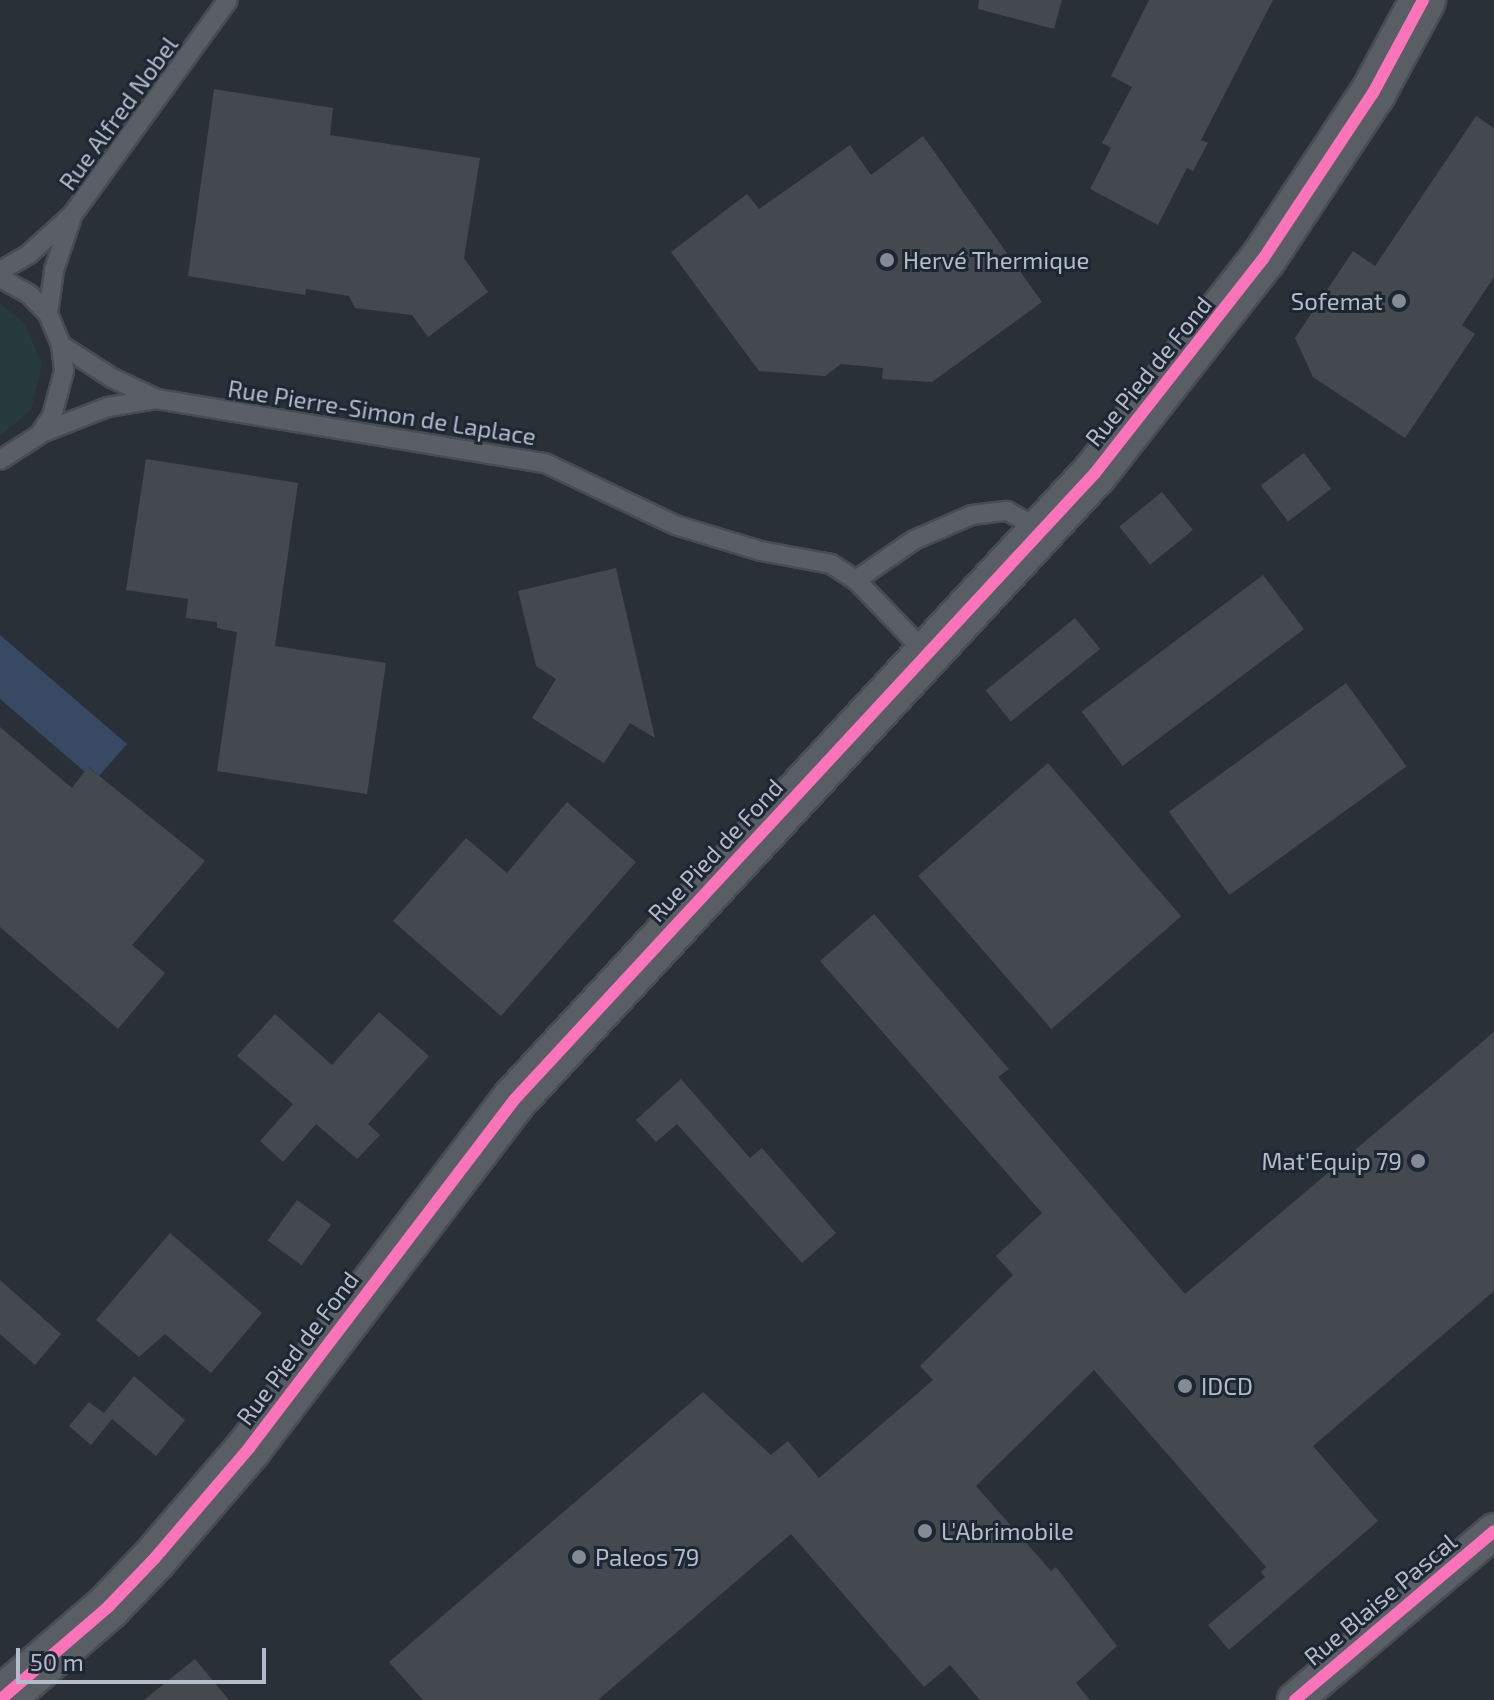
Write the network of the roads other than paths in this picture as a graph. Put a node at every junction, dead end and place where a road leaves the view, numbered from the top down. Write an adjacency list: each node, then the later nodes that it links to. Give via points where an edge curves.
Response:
1 (228, 0): 3 (lane, Rue Alfred Nobel)
2 (1423, 0): 11 (main road, Rue Pied de Fond, via 1365,106 1263,259 1152,405)
3 (73, 214): 4 (lane, Rue Alfred Nobel, via 29,254); 6 (lane, Rue Alfred Nobel, via 54,270)
4 (0, 271)
5 (0, 278): 6 (lane, via 29,294)
6 (48, 314): 7 (lane)
7 (61, 345): 8 (lane, Rue Pierre-Simon de Laplace); 9 (lane, via 61,394)
8 (157, 399): 9 (lane, Rue Pierre-Simon de Laplace, via 108,407); 12 (lane, Rue Pierre-Simon de Laplace, via 545,463 675,525 761,551 831,564)
9 (39, 435): 10 (lane, Rue Pierre-Simon de Laplace)
10 (0, 460)
11 (1044, 532): 12 (lane, via 1007,511 972,515 914,540); 13 (main road, Rue Pied de Fond)
12 (856, 580): 13 (lane, Rue Pierre-Simon de Laplace)
13 (928, 655): 15 (main road, Rue Pied de Fond, via 514,1100 249,1448 164,1548 108,1607)
14 (1494, 1531): 16 (street, Rue Blaise Pascal)
15 (0, 1700)
16 (1295, 1700)

